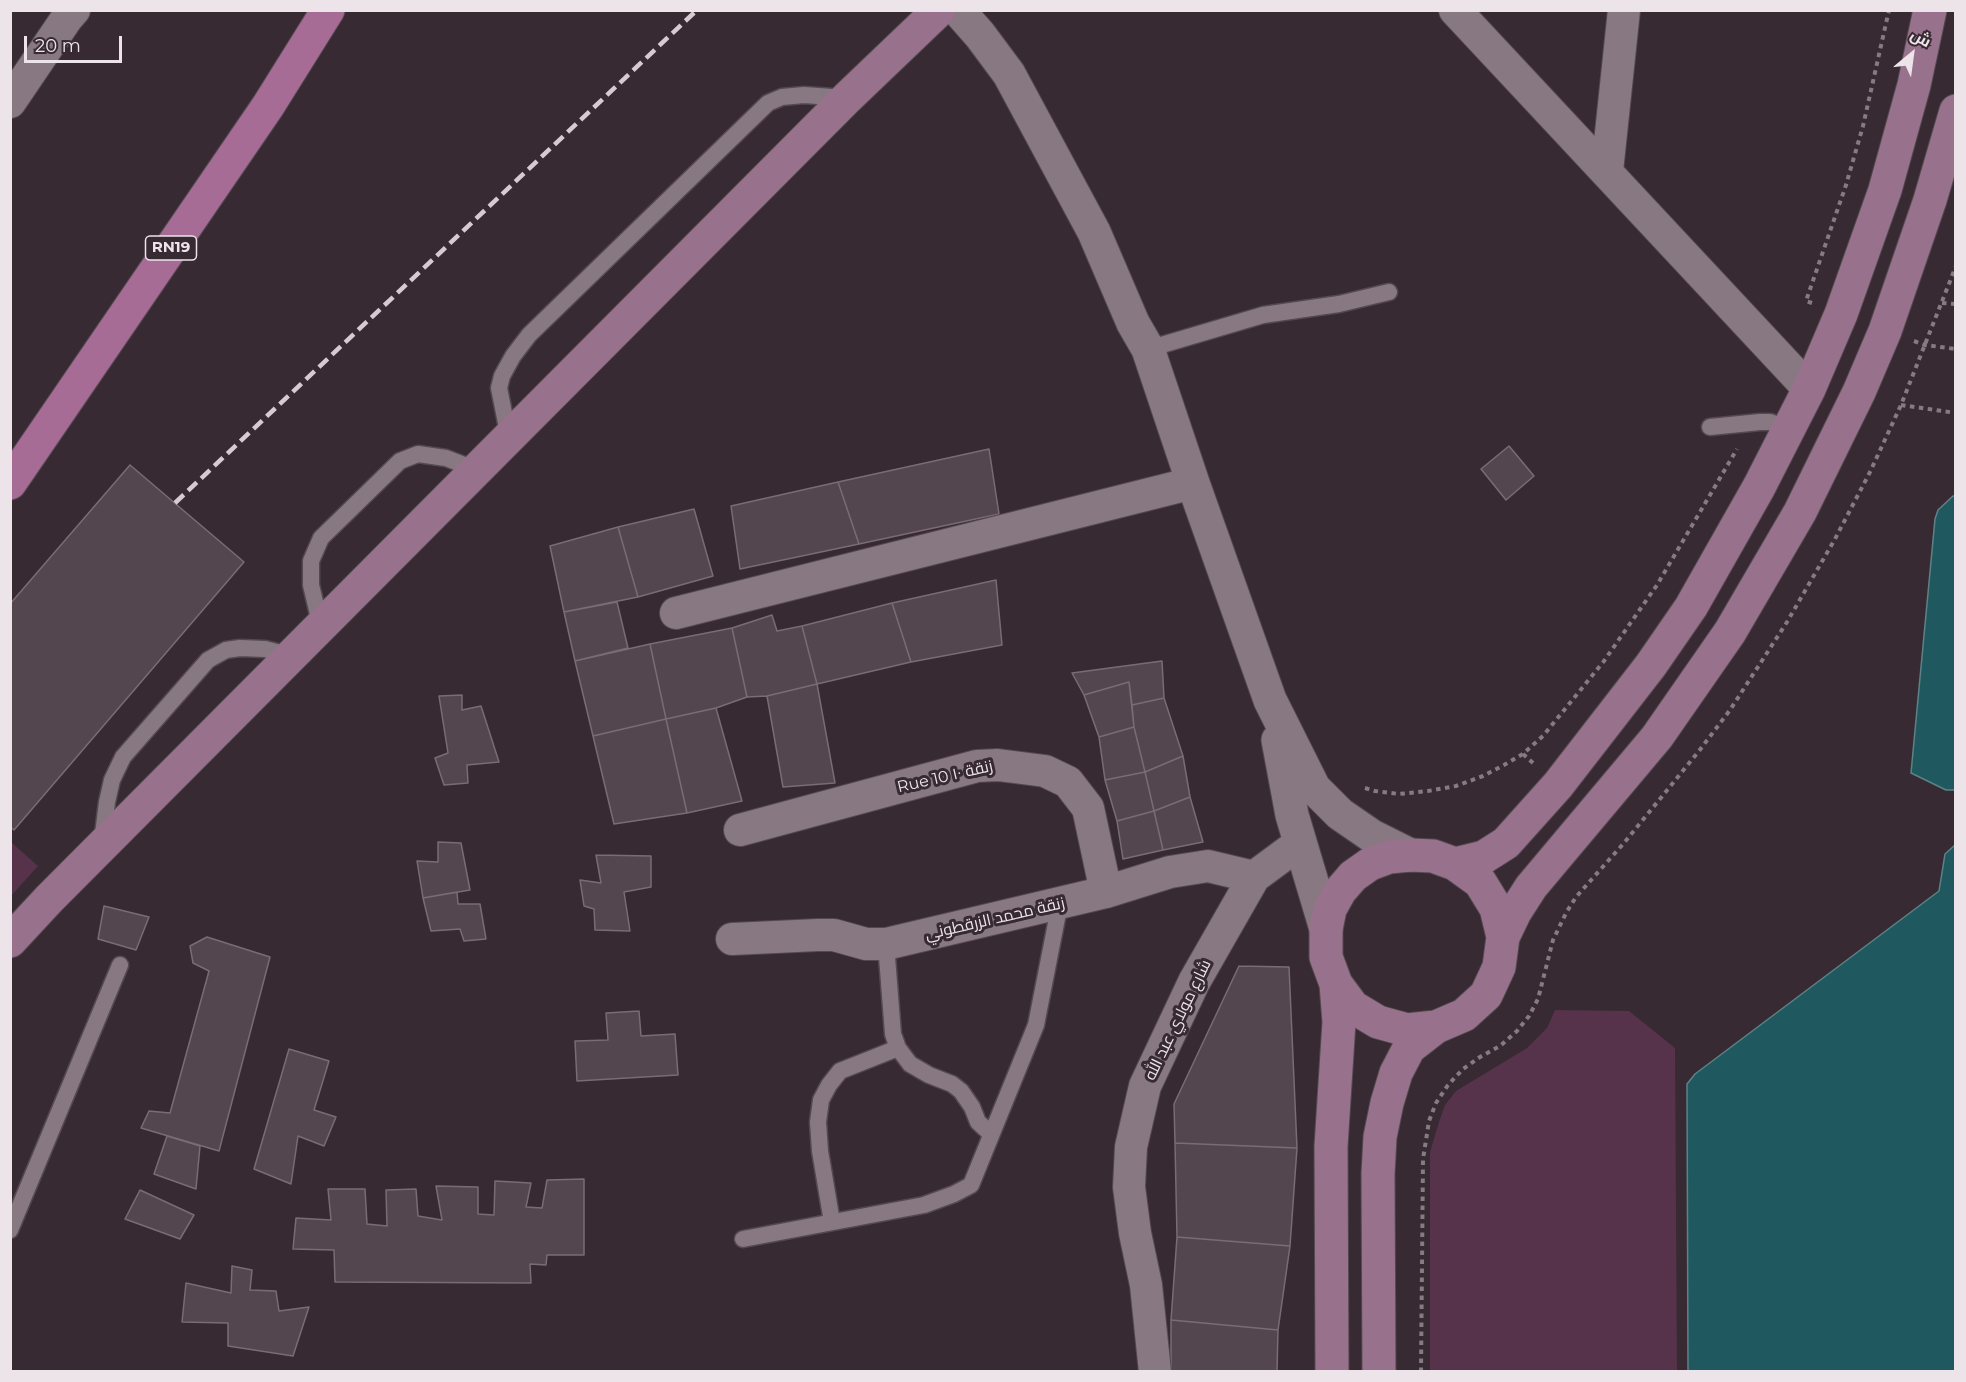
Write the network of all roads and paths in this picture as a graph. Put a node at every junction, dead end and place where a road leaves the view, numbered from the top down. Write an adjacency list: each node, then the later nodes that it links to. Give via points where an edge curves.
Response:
1 (74, 10): 9 (street)
2 (328, 10): 25 (main road, RN19, via 268,106)
3 (939, 10): 8 (main road)
4 (958, 10): 16 (street, via 980,34 1014,84 1094,232)
5 (1455, 10): 11 (street)
6 (1623, 10): 11 (street)
7 (1930, 10): 17 (main road, via 1885,190 1841,314)
8 (847, 98): 23 (main road); 23 (lane, via 804,95 768,103 529,335 501,376)
9 (10, 102)
10 (1956, 111): 41 (main road, via 1885,330 1800,512 1730,632 1657,737 1531,887)
11 (1607, 171): 17 (street)
12 (1956, 266): 14 (path)
13 (1389, 292): 16 (lane, via 1263,315)
14 (1942, 303): 15 (path); 18 (path)
15 (1956, 304)
16 (1148, 349): 26 (street)
17 (1809, 389): 22 (main road)
18 (1901, 405): 19 (path); 56 (path, via 1835,539 1736,701 1670,789 1566,913 1553,940 1538,999 1529,1016 1500,1046 1463,1070 1436,1103 1423,1159)
19 (1956, 413)
20 (1748, 423): 21 (lane); 22 (lane, via 1770,422); 31 (path, via 1657,585 1604,661 1543,736 1504,765 1456,786 1400,794)
21 (1710, 426)
22 (1789, 429): 36 (main road, via 1691,607 1627,696 1558,785 1506,843 1484,857)
23 (509, 438): 24 (main road)
24 (477, 470): 28 (main road); 28 (lane, via 446,458 418,454 400,461 321,538 311,561 311,585)
25 (10, 483)
26 (1193, 483): 27 (street); 30 (street)
27 (676, 613)
28 (321, 627): 29 (main road)
29 (292, 656): 34 (main road); 34 (lane, via 240,648 208,660 123,757 112,780)
30 (1270, 700): 33 (street); 35 (street, via 1314,788 1340,814)
31 (1364, 788)
32 (741, 830): 38 (street, Rue 10 زنقة ١٠, via 977,766 1045,771 1068,782 1088,808)
33 (1300, 843): 37 (street, شارع مولاي عبد الله); 40 (street)
34 (102, 847): 43 (main road)
35 (1410, 855): 36 (main road, via 1433,856); 40 (main road, via 1389,857 1353,876 1330,909)
36 (1455, 864): 41 (main road, via 1480,882 1496,908)
37 (1254, 877): 38 (street, زنقة محمد الزرقطوني, via 1209,866 1170,872); 53 (street, شارع مولاي عبد الله, via 1167,1036 1145,1086 1135,1126 1129,1187 1146,1285)
38 (1106, 892): 39 (street, زنقة محمد الزرقطوني)
39 (1060, 903): 44 (street, زنقة محمد الزرقطوني); 49 (lane, via 1036,1025)
40 (1326, 929): 46 (main road, via 1326,957)
41 (1503, 937): 47 (main road, via 1499,967 1486,995 1464,1015)
42 (732, 939): 44 (street, زنقة محمد الزرقطوني, via 834,935 866,944)
43 (10, 941)
44 (886, 944): 48 (lane, via 893,1034)
45 (120, 965): 51 (lane)
46 (1336, 984): 47 (main road, via 1353,1007 1378,1023 1407,1030); 54 (main road, via 1339,1022 1331,1146)
47 (1436, 1027): 55 (main road, via 1405,1054 1396,1073 1380,1137)
48 (898, 1048): 49 (lane, via 910,1064 961,1091 978,1122); 50 (lane, via 840,1071 821,1100 820,1151)
49 (991, 1134): 50 (lane, via 971,1185 924,1205)
50 (832, 1222): 52 (lane)
51 (10, 1230)
52 (743, 1239)
53 (1155, 1371)
54 (1332, 1371)
55 (1379, 1371)
56 (1421, 1371)

